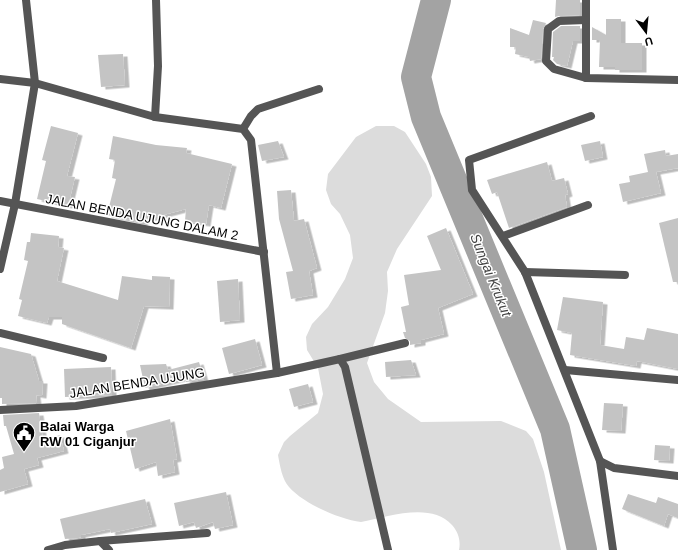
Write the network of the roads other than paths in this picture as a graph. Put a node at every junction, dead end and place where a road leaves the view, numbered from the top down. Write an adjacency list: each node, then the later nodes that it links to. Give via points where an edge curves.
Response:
1 (26, 0): 8 (street)
2 (156, 0): 11 (street, via 158,58)
3 (586, 0): 4 (street)
4 (586, 20): 5 (street); 5 (street, via 559,21 548,29 546,61 554,69)
5 (586, 78): 7 (street)
6 (0, 79): 8 (street)
7 (678, 80)
8 (35, 84): 11 (street); 14 (street)
9 (319, 89): 12 (street, via 258,109)
10 (591, 116): 16 (street, via 468,160 472,190)
11 (155, 117): 12 (street)
12 (243, 129): 17 (street, via 251,140)
13 (0, 201): 14 (street, JALAN BENDA UJUNG DALAM 2)
14 (15, 204): 17 (street, JALAN BENDA UJUNG DALAM 2); 18 (street)
15 (588, 205): 16 (street)
16 (503, 236): 19 (street)
17 (264, 252): 26 (street)
18 (0, 269)
19 (525, 272): 20 (street); 25 (street)
20 (625, 275)
21 (0, 333): 23 (street)
22 (405, 343): 24 (street, JALAN BENDA UJUNG)
23 (103, 358)
24 (340, 359): 26 (street, JALAN BENDA UJUNG); 35 (street, via 345,367)
25 (565, 370): 27 (street); 29 (street)
26 (277, 373): 28 (street, JALAN BENDA UJUNG, via 76,406)
27 (678, 380)
28 (0, 410)
29 (600, 461): 30 (street, via 614,468); 36 (street)
30 (678, 476)
31 (207, 533): 32 (street)
32 (100, 541): 33 (street, via 65,545); 34 (street)
33 (48, 550)
34 (109, 550)
35 (388, 550)
36 (613, 550)

